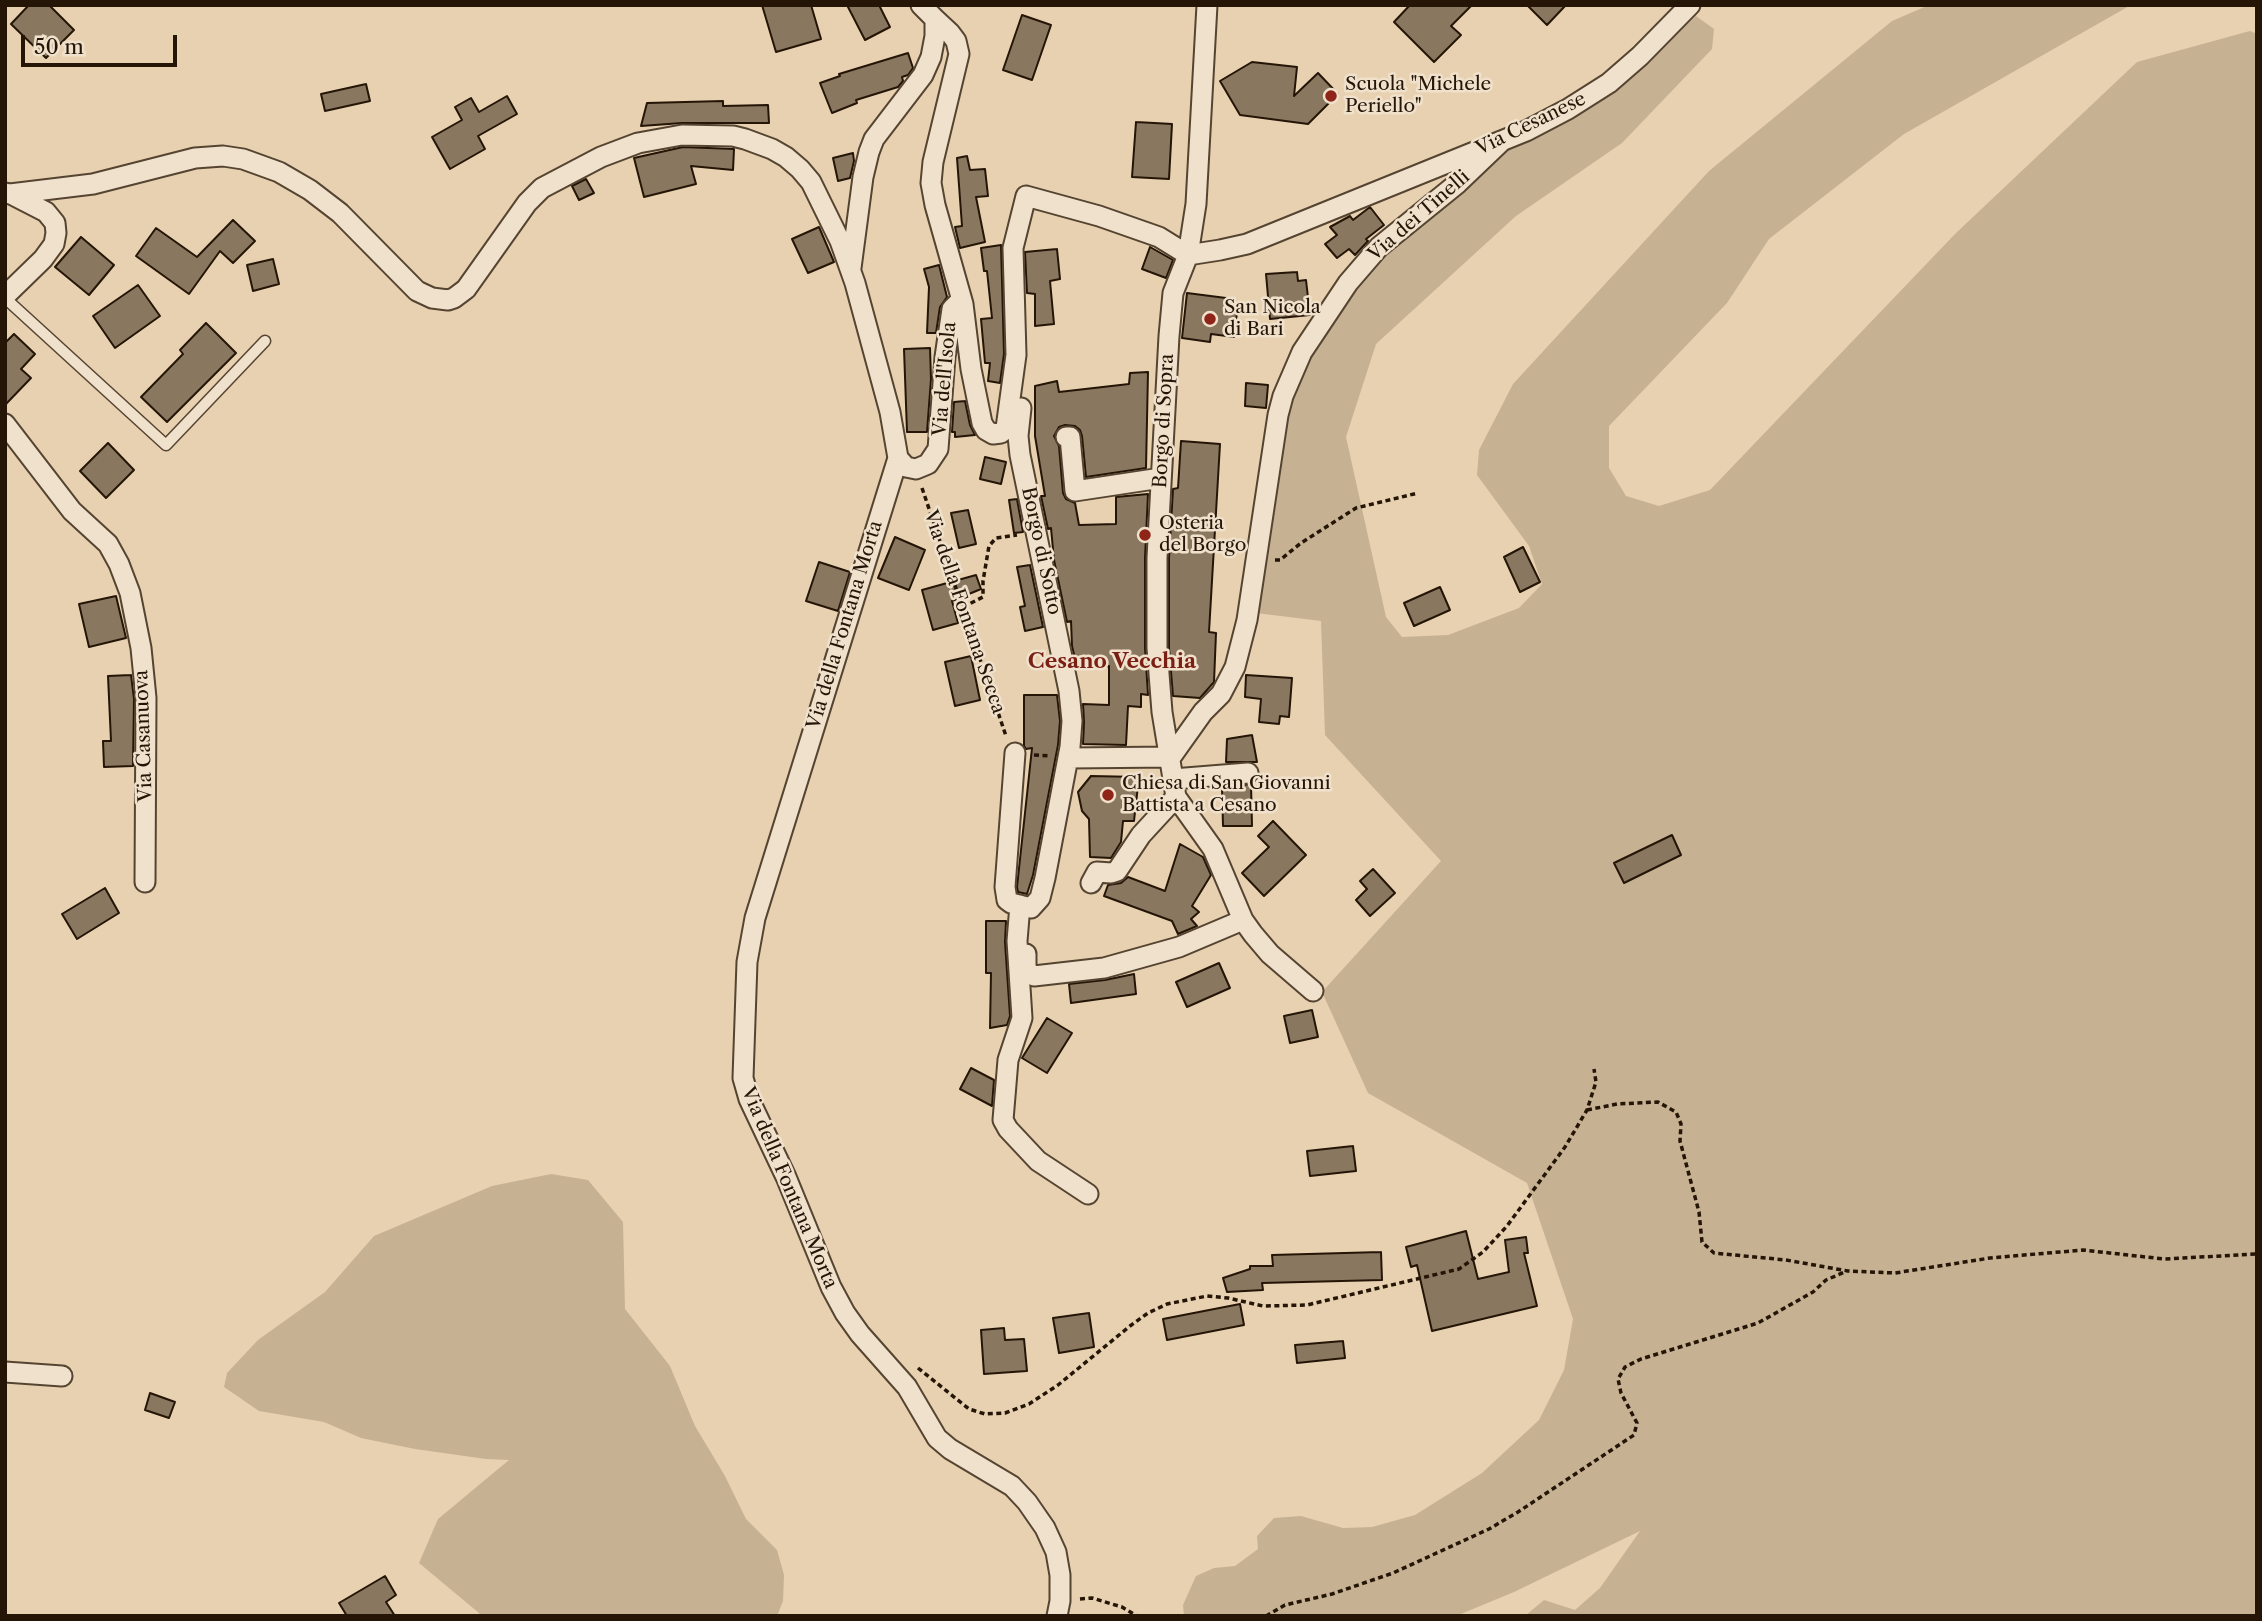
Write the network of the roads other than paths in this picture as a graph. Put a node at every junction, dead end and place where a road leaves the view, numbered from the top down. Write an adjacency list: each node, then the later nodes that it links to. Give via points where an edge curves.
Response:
1 (1207, 5): 6 (street, Borgo di Sopra, via 1196,204)
2 (1690, 5): 4 (street, Via Cesanese, via 1609,83)
3 (928, 12): 7 (street, via 935,36 929,62 869,152); 9 (street, Via dell'Isola, via 956,41 959,54 932,172 935,205)
4 (1502, 141): 6 (street, Via Cesanese, via 1247,244); 17 (street, Via dei Tinelli, via 1379,247 1348,283 1295,365 1280,405 1247,620 1232,675)
5 (8, 193): 7 (street, via 93,184 195,158 243,159 310,190 340,213 417,291 448,300 466,289 527,203 555,180 638,143 682,135 733,136 772,149 800,169 821,200); 8 (street, via 46,212 56,233 46,255)
6 (1188, 254): 11 (street, Borgo di Sotto, via 1159,237 1026,196 1013,248); 15 (street, Borgo di Sopra, via 1171,303)
7 (851, 269): 14 (street)
8 (5, 297): 10 (lane, via 166,445)
9 (962, 304): 11 (street, Via dell'Isola, via 981,420 989,433 1006,428); 14 (street, Via dell'Isola, via 952,309 944,357 938,449 928,464 915,470)
10 (265, 341)
11 (1016, 355): 18 (street, Borgo di Sotto, via 1027,362 1027,441 1069,691)
12 (5, 424): 21 (street, Via Casanuova, via 72,511 108,544 130,593 146,698)
13 (1066, 437): 15 (street, via 1070,437 1075,491)
14 (898, 458): 29 (street, Via della Fontana Morta, via 755,918 747,962 743,1078 845,1312 907,1387 937,1438 1007,1482 1032,1508 1056,1552)
15 (1161, 478): 17 (street, Borgo di Sopra, via 1157,648)
16 (1015, 753): 23 (street, via 1005,887 1007,900)
17 (1171, 757): 18 (street); 20 (street, Borgo di Sopra)
18 (1068, 758): 23 (street, Borgo di Sotto, via 1041,893 1037,902)
19 (1248, 773): 20 (street)
20 (1175, 788): 22 (street, via 1116,871 1097,872); 24 (street, via 1213,849)
21 (145, 882)
22 (1091, 883)
23 (1025, 907): 24 (street, via 1025,965 1034,976 1104,968 1179,947); 26 (street, via 1017,941 1022,1018 1010,1051 1003,1120 1038,1161)
24 (1243, 920): 25 (street, via 1270,954)
25 (1313, 991)
26 (1088, 1194)
27 (5, 1372): 28 (street)
28 (62, 1376)
29 (1059, 1608)

